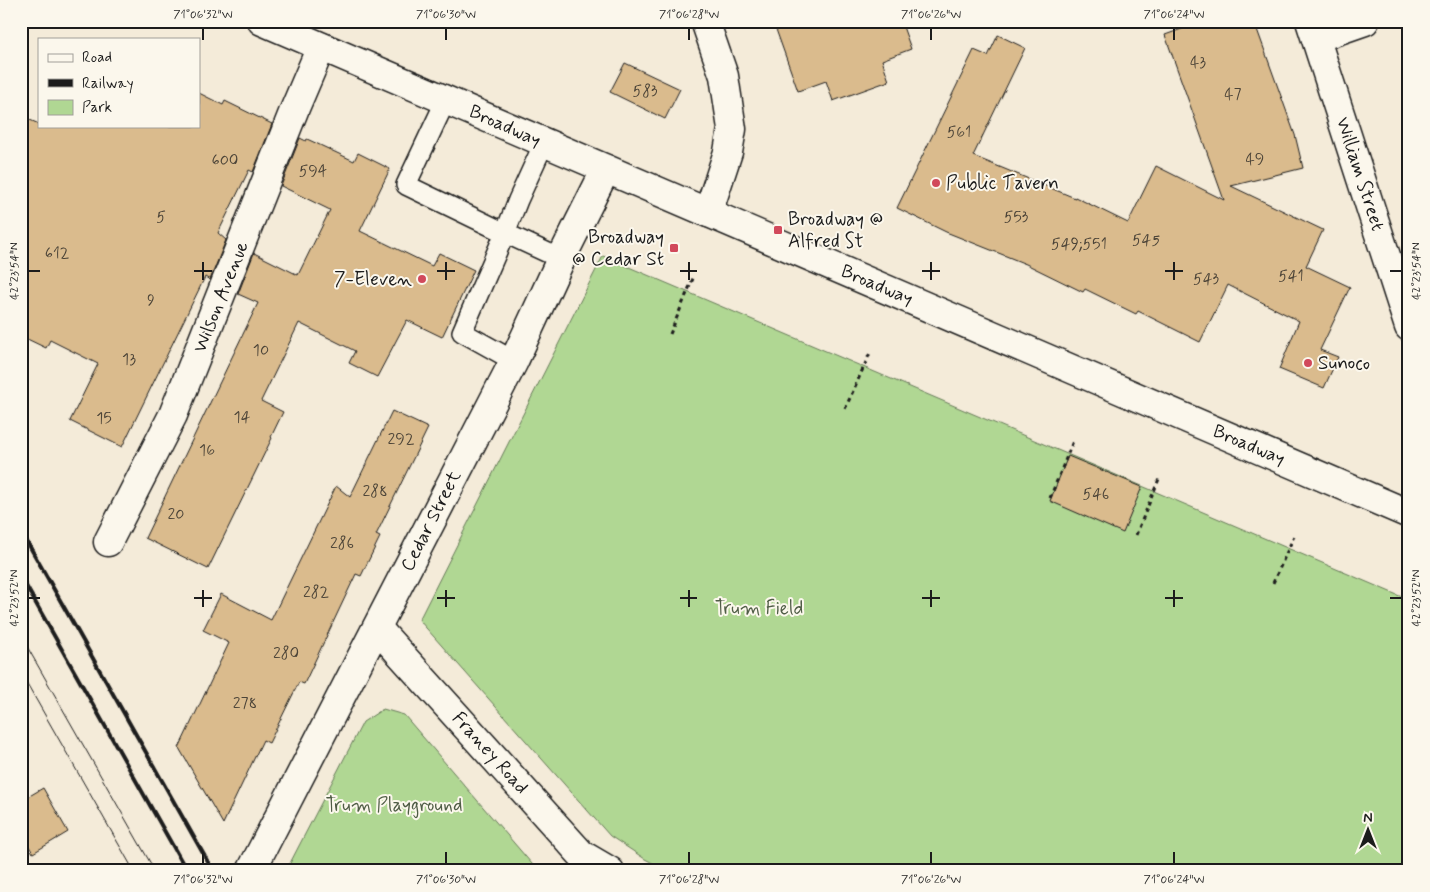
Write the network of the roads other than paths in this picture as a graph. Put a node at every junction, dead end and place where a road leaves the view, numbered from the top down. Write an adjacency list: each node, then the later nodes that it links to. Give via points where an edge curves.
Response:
1 (262, 21): 5 (street, Broadway)
2 (705, 21): 9 (street, via 724,76 732,129)
3 (1365, 21): 4 (street)
4 (1313, 30): 12 (street, William Street)
5 (321, 47): 6 (street, Broadway); 15 (street, Wilson Avenue, via 173,415)
6 (446, 100): 7 (street, Broadway); 10 (lane, via 406,185)
7 (544, 143): 8 (street, Broadway); 10 (lane)
8 (606, 169): 9 (street, Broadway); 11 (street, Cedar Street)
9 (708, 213): 14 (street, Broadway)
10 (505, 233): 11 (lane); 13 (lane, via 462,332)
11 (561, 259): 13 (street, Cedar Street)
12 (1409, 327)
13 (514, 361): 16 (street, Cedar Street)
14 (1409, 514)
15 (108, 542)
16 (377, 628): 17 (street, Cedar Street); 18 (street, Franey Road, via 581,854)
17 (251, 871)
18 (610, 871)

